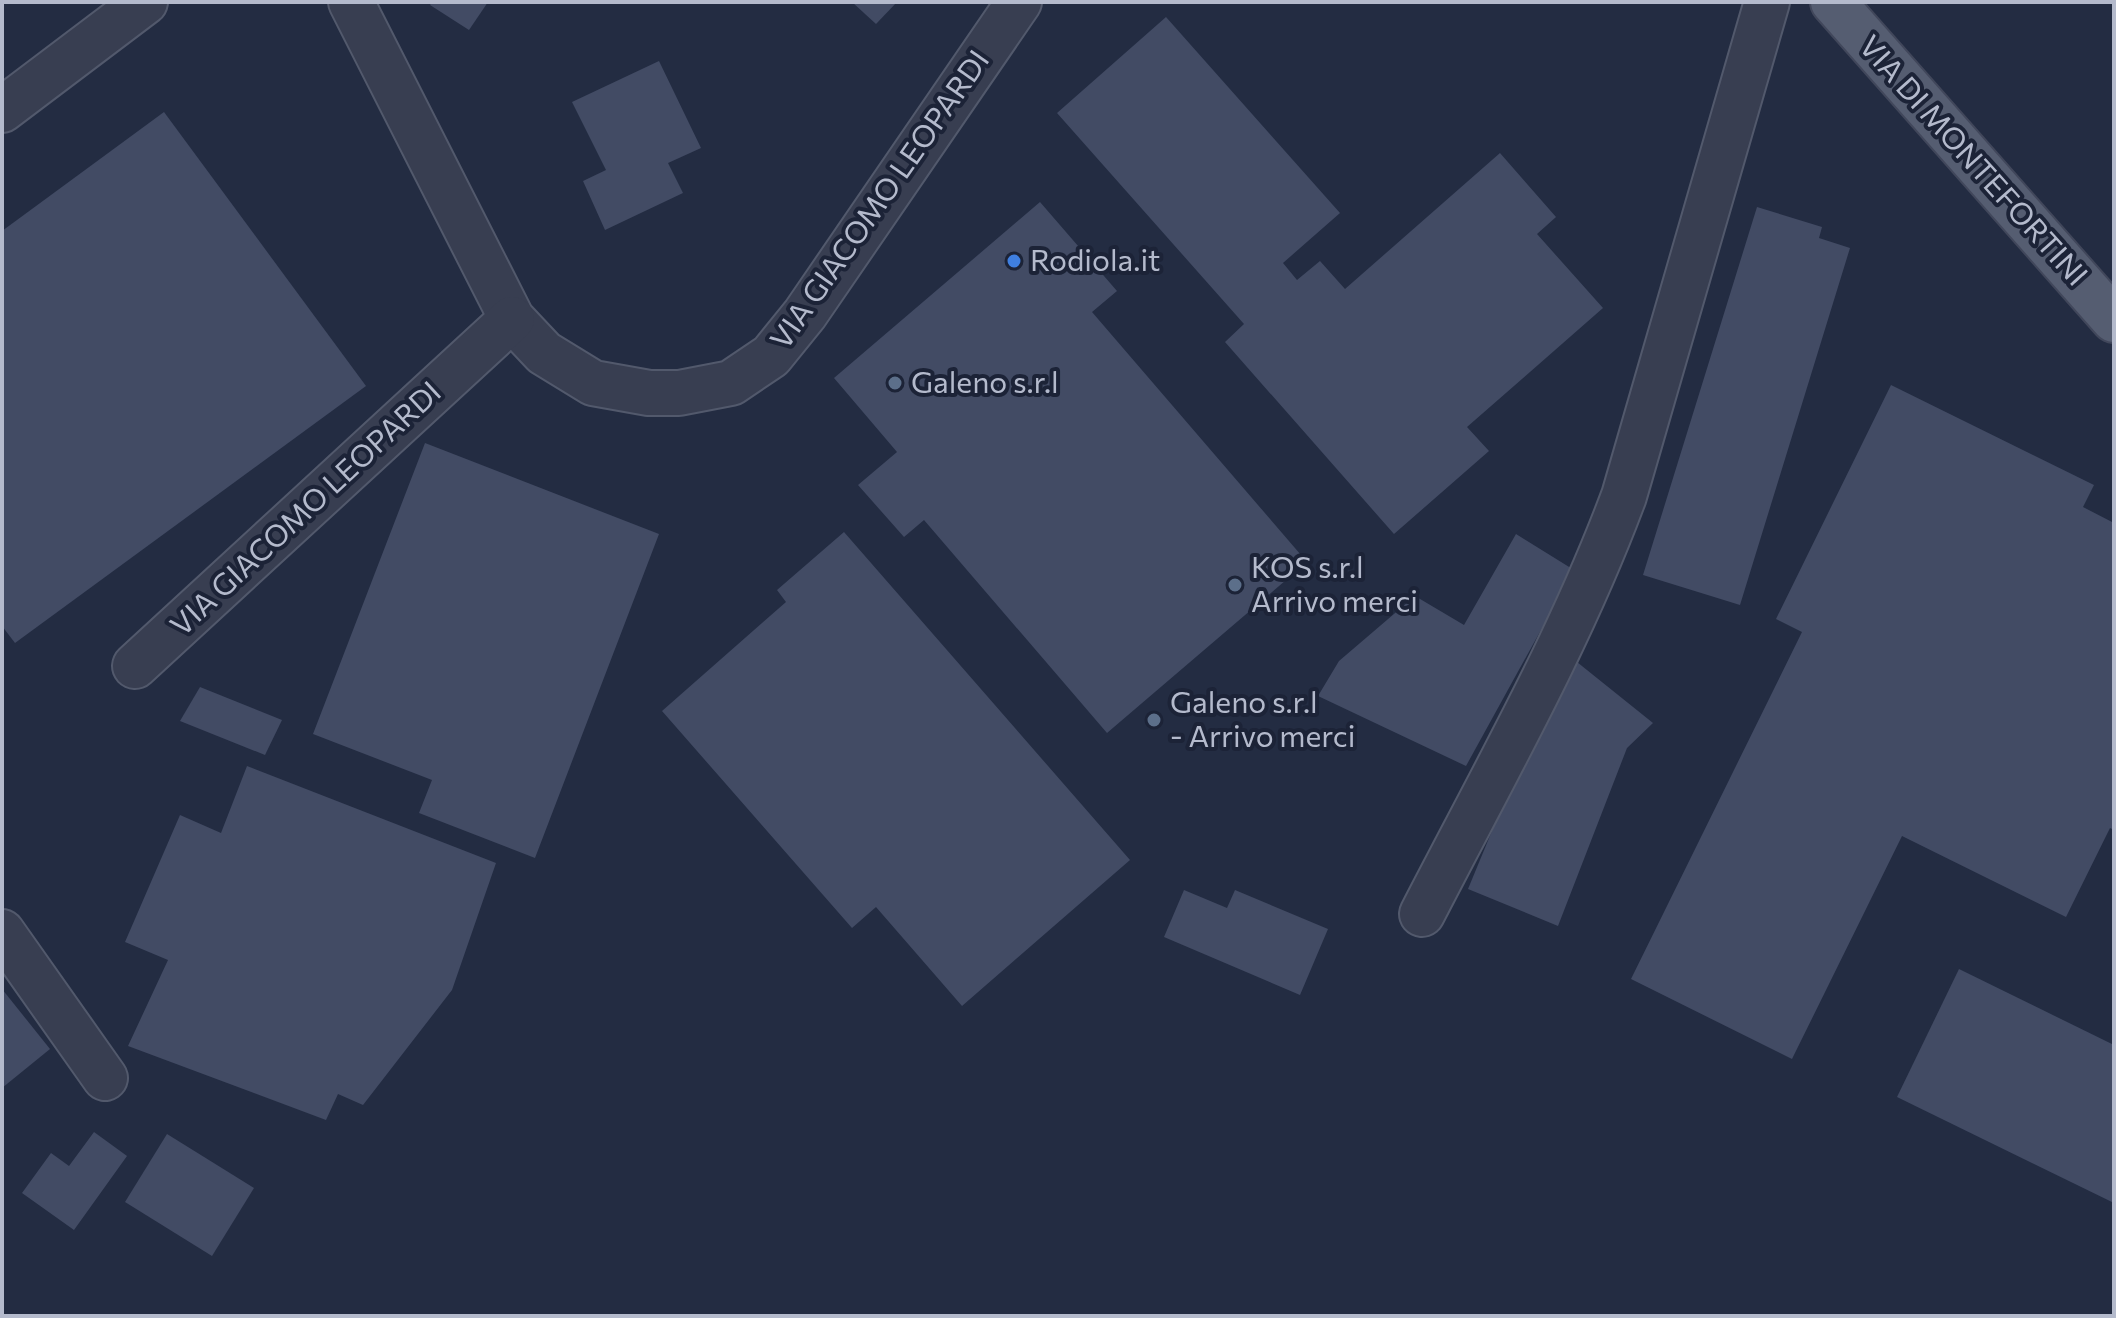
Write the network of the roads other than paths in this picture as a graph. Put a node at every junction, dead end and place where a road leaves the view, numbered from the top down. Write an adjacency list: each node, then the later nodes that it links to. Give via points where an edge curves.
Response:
1 (145, 2): 6 (street)
2 (351, 2): 7 (street, VIA GIACOMO LEOPARDI)
3 (1019, 2): 7 (street, VIA GIACOMO LEOPARDI, via 805,314 771,356 731,383 679,393 593,383 544,353)
4 (1767, 2): 10 (street, via 1611,532 1563,642)
5 (1833, 2): 8 (main road, VIA DI MONTEFORTINI)
6 (2, 110)
7 (512, 319): 9 (street, VIA GIACOMO LEOPARDI)
8 (2114, 320)
9 (135, 666)
10 (1422, 914)
11 (2, 932): 12 (street)
12 (105, 1078)

